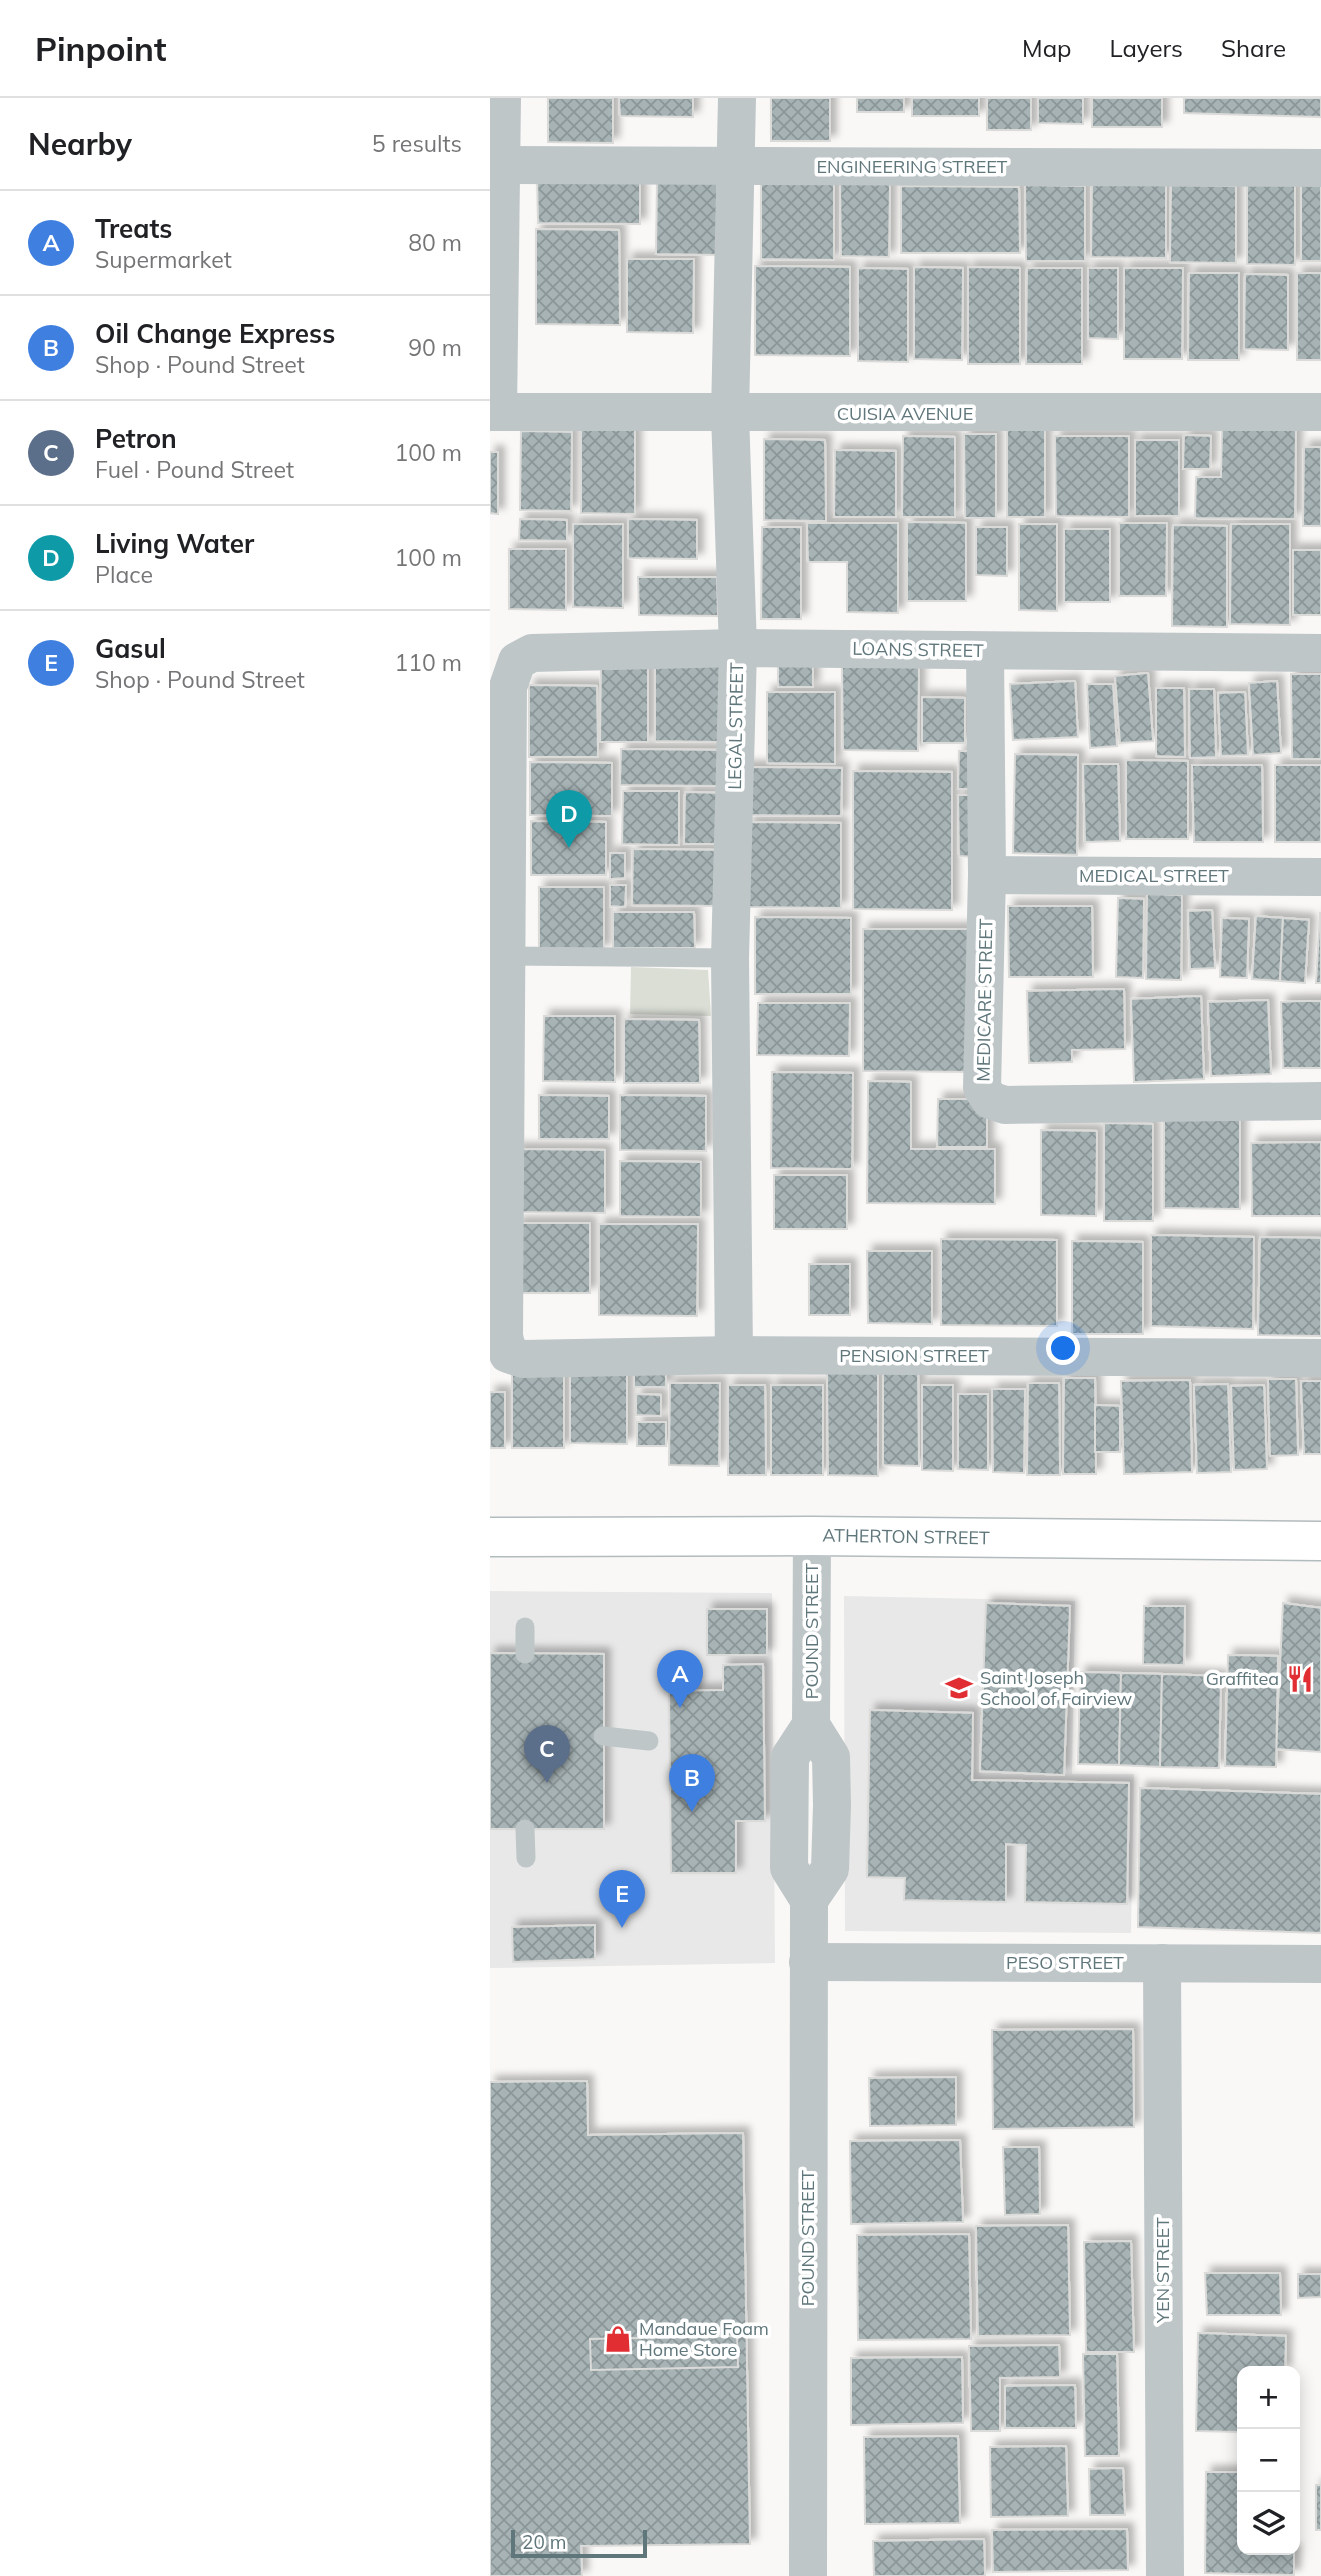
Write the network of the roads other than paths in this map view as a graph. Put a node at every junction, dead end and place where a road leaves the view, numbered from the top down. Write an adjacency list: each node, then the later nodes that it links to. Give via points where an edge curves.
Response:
1 (502, 98): 3 (street)
2 (737, 98): 4 (street, LEGAL STREET)
3 (503, 165): 4 (street, ENGINEERING STREET); 6 (street)
4 (735, 166): 5 (street, ENGINEERING STREET); 8 (street, LEGAL STREET)
5 (1321, 168)
6 (494, 412): 8 (street, CUISIA AVENUE)
7 (1321, 412): 8 (street, CUISIA AVENUE)
8 (730, 414): 9 (street, LEGAL STREET)
9 (738, 648): 10 (street, LOANS STREET); 14 (street, LOANS STREET, via 532,653 517,661 508,687); 15 (street, LEGAL STREET)
10 (985, 651): 11 (street, LOANS STREET); 12 (street, MEDICARE STREET)
11 (1321, 653)
12 (987, 875): 13 (street, MEDICAL STREET); 16 (street, MEDICARE STREET, via 982,1087 990,1100 1005,1105)
13 (1321, 877)
14 (506, 956): 15 (lane); 17 (street, PENSION STREET, via 504,1336 508,1354 523,1359)
15 (730, 958): 17 (street, LEGAL STREET)
16 (1321, 1101)
17 (734, 1355): 18 (street, PENSION STREET)
18 (1321, 1359)
19 (812, 1536): 20 (street, ATHERTON STREET); 21 (street, ATHERTON STREET); 28 (street, POUND STREET, via 811,1726 831,1757 832,1805 830,1869 809,1900)
20 (490, 1537)
21 (1321, 1541)
22 (526, 1626): 23 (lane)
23 (525, 1654)
24 (603, 1736): 25 (lane)
25 (649, 1741)
26 (526, 1829): 27 (lane)
27 (526, 1858)
28 (808, 1962): 29 (street, PESO STREET); 31 (street, POUND STREET)
29 (1162, 1964): 30 (street, PESO STREET); 32 (street, YEN STREET)
30 (1321, 1964)
31 (808, 2576)
32 (1165, 2576)

